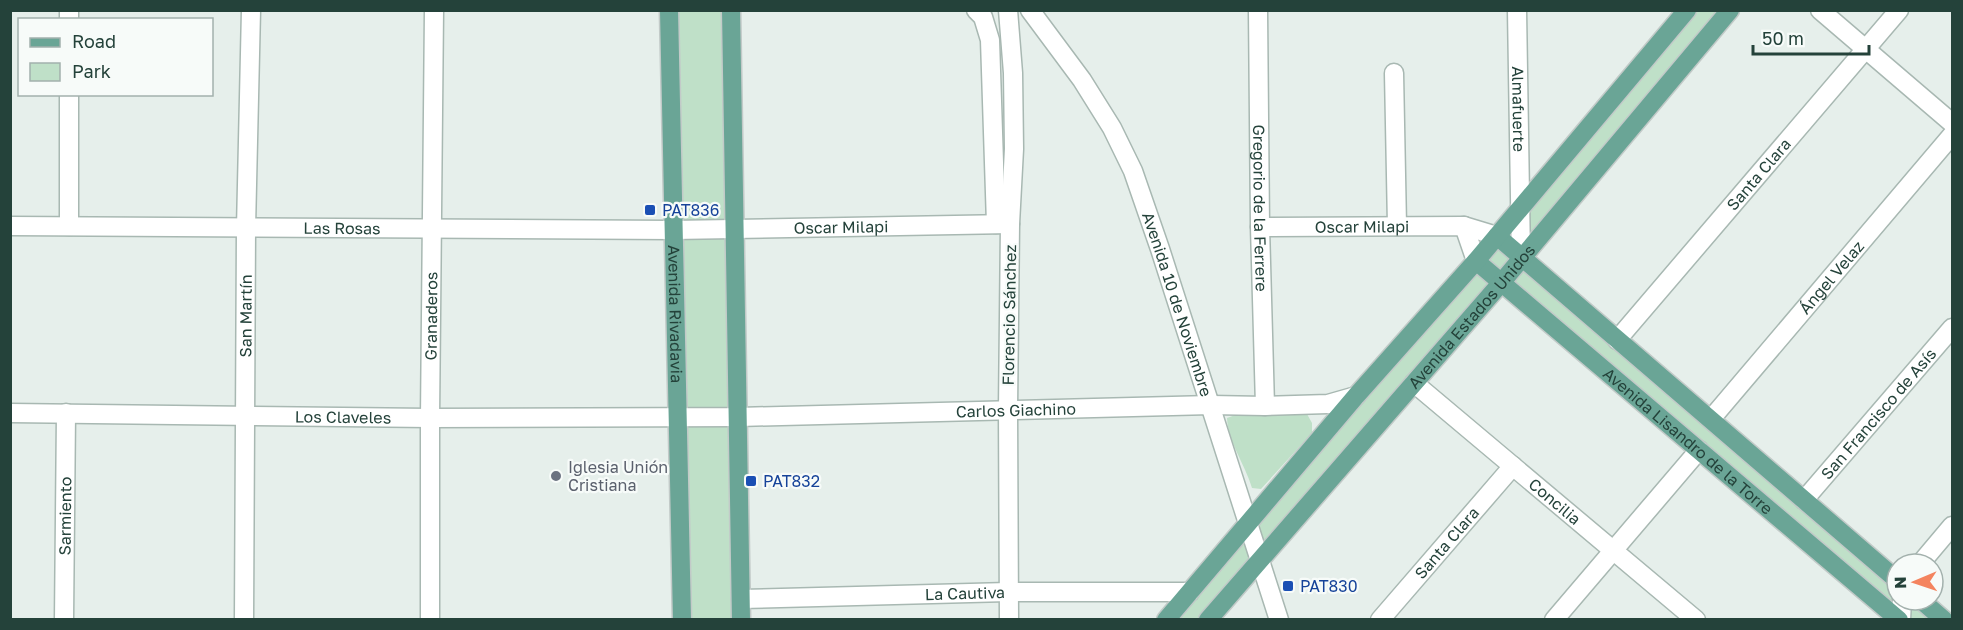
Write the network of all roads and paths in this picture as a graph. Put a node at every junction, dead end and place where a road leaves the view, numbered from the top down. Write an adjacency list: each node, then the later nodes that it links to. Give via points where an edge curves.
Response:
1 (251, 10): 26 (street, San Martín)
2 (434, 10): 27 (street, Granaderos)
3 (669, 10): 29 (main road, Avenida Rivadavia)
4 (731, 10): 28 (main road)
5 (976, 10): 20 (street, via 983,17 990,40)
6 (1008, 10): 20 (street, Florencio Sánchez, via 1014,149)
7 (1258, 10): 25 (street, Gregorio de la Ferrere)
8 (1517, 10): 19 (street, Almafuerte)
9 (1687, 10): 19 (main road, Avenida Estados Unidos)
10 (1730, 10): 31 (main road, Avenida Estados Unidos)
11 (1820, 10): 14 (street)
12 (1899, 10): 14 (street, Santa Clara)
13 (1030, 11): 38 (street, Avenida 10 de Noviembre, via 1082,80 1133,171)
14 (1865, 50): 17 (street); 35 (street, Santa Clara)
15 (1394, 73): 23 (street)
16 (69, 96): 22 (street)
17 (1953, 123)
18 (1953, 135): 47 (street, Ángel Velaz)
19 (1521, 209): 30 (main road, Avenida Estados Unidos); 31 (street, Almafuerte)
20 (1003, 224): 28 (street, Oscar Milapi); 40 (street, Florencio Sánchez)
21 (10, 226): 22 (street, Las Rosas)
22 (69, 226): 26 (street, Las Rosas)
23 (1397, 226): 24 (street, Oscar Milapi); 25 (street, Oscar Milapi)
24 (1464, 226): 30 (street, Oscar Milapi); 32 (street)
25 (1260, 227): 39 (street, Gregorio de la Ferrere)
26 (246, 228): 27 (street, Las Rosas); 43 (street, San Martín)
27 (431, 229): 29 (street, Las Rosas); 46 (street, Granaderos)
28 (735, 229): 29 (street, Oscar Milapi); 45 (main road)
29 (673, 230): 44 (main road, Avenida Rivadavia)
30 (1497, 236): 31 (main road, Avenida Lisandro de la Torre); 32 (main road, Avenida Estados Unidos)
31 (1521, 258): 33 (main road, Avenida Estados Unidos); 35 (main road, Avenida Lisandro de la Torre)
32 (1476, 261): 33 (main road, Avenida Lisandro de la Torre); 37 (main road, Avenida Estados Unidos)
33 (1501, 283): 36 (main road, Avenida Estados Unidos); 48 (main road, Avenida Lisandro de la Torre)
34 (1953, 328): 50 (street, San Francisco de Asís)
35 (1617, 340): 47 (main road, Avenida Lisandro de la Torre)
36 (1414, 383): 49 (street, Concilia); 55 (main road, Avenida Estados Unidos)
37 (1356, 396): 39 (street, Carlos Giachino, via 1328,404); 51 (main road, Avenida Estados Unidos)
38 (1211, 405): 39 (street, Carlos Giachino); 40 (street, Carlos Giachino); 51 (street, Avenida 10 de Noviembre)
39 (1265, 406)
40 (1008, 410): 45 (street, Carlos Giachino); 57 (street, Florencio Sánchez)
41 (10, 413): 42 (street, Los Claveles)
42 (66, 414): 43 (street, Los Claveles); 60 (street, Sarmiento)
43 (245, 416): 46 (street, Los Claveles); 61 (street, San Martín)
44 (677, 417): 45 (street, Carlos Giachino); 46 (street, Los Claveles); 63 (main road, Avenida Rivadavia)
45 (739, 417): 59 (main road)
46 (430, 418): 62 (street, Granaderos)
47 (1711, 419): 50 (main road, Avenida Lisandro de la Torre)
48 (1700, 450): 53 (street); 72 (main road, Avenida Lisandro de la Torre)
49 (1513, 466): 53 (street, Concilia); 69 (street, Santa Clara)
50 (1804, 500): 56 (main road, Avenida Lisandro de la Torre)
51 (1247, 522): 55 (street, Avenida 10 de Noviembre); 58 (main road, Avenida Estados Unidos)
52 (1953, 526): 54 (street)
53 (1614, 550): 70 (street); 71 (street, Concilia)
54 (1930, 552)
55 (1259, 559): 67 (main road, Avenida Estados Unidos); 68 (street, Avenida 10 de Noviembre)
56 (1885, 570)
57 (1008, 592): 58 (street, La Cautiva); 59 (street, La Cautiva); 65 (street, Florencio Sánchez)
58 (1190, 592): 66 (main road, Avenida Estados Unidos)
59 (741, 599): 64 (main road)
60 (64, 620)
61 (244, 620)
62 (430, 620)
63 (682, 620)
64 (741, 620)
65 (1009, 620)
66 (1166, 620)
67 (1208, 620)
68 (1279, 620)
69 (1380, 620)
70 (1554, 620)
71 (1696, 620)
72 (1900, 620)

